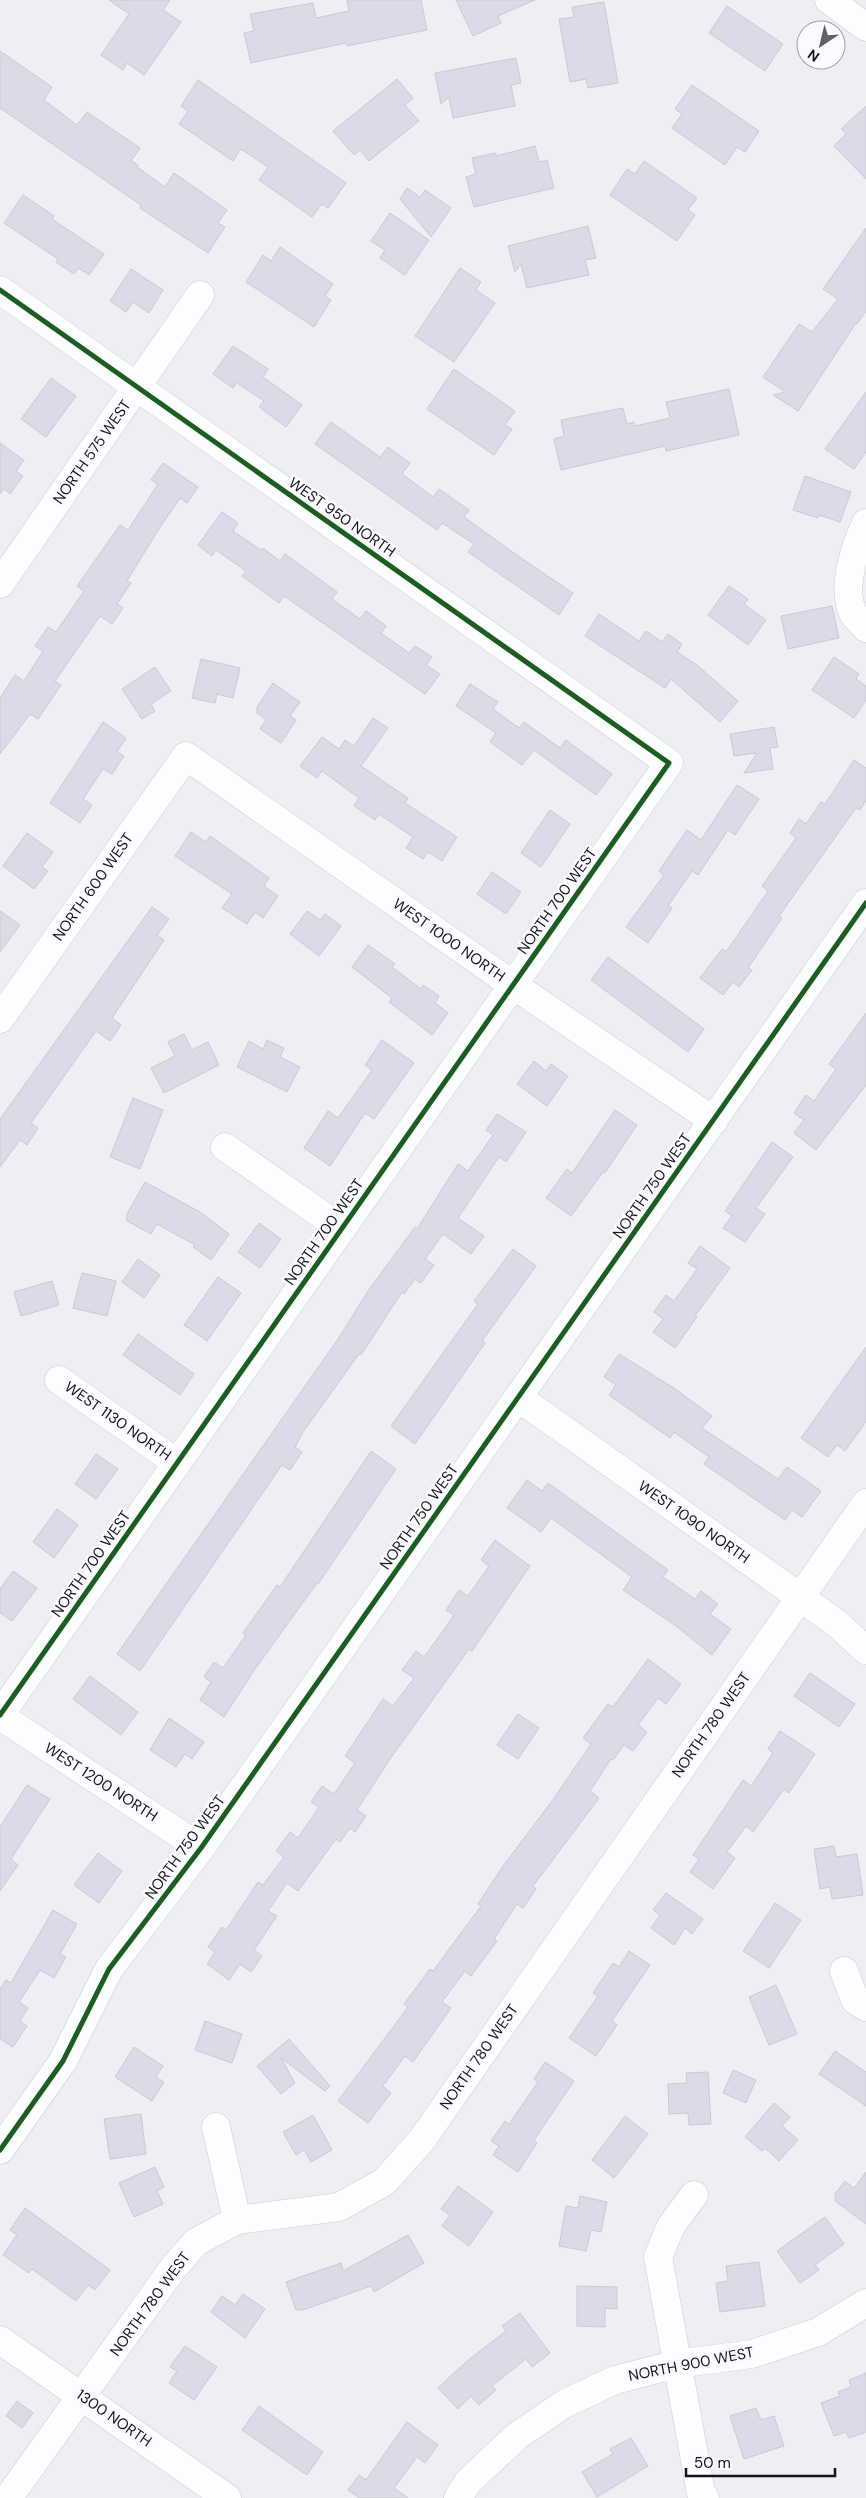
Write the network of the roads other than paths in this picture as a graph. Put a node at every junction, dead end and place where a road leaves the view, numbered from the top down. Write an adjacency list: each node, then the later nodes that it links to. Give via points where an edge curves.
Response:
1 (829, 0): 2 (street)
2 (865, 24)
3 (0, 290): 5 (street, WEST 950 NORTH)
4 (200, 295): 5 (street, NORTH 575 WEST)
5 (136, 387): 7 (street, NORTH 575 WEST); 10 (street, WEST 950 NORTH)
6 (866, 523): 8 (street, via 848,580 853,612)
7 (0, 584)
8 (866, 628)
9 (186, 756): 12 (street, WEST 1000 NORTH); 13 (street, NORTH 600 WEST)
10 (669, 764): 12 (street, NORTH 700 WEST)
11 (866, 903): 14 (street, NORTH 750 WEST)
12 (513, 985): 14 (street, WEST 1000 NORTH); 16 (street, NORTH 700 WEST)
13 (2, 1013)
14 (714, 1120): 18 (street, NORTH 750 WEST)
15 (225, 1147): 16 (street)
16 (342, 1229): 19 (street, NORTH 700 WEST)
17 (59, 1380): 19 (street, WEST 1130 NORTH)
18 (519, 1398): 21 (street, WEST 1090 NORTH); 24 (street, NORTH 750 WEST)
19 (177, 1463): 23 (street, NORTH 700 WEST)
20 (866, 1504): 21 (street, NORTH 780 WEST)
21 (800, 1597): 22 (street, WEST 1090 NORTH); 30 (street, NORTH 780 WEST, via 421,2141 384,2182 339,2207)
22 (866, 1650)
23 (0, 1716): 24 (street, WEST 1200 NORTH)
24 (202, 1848): 28 (street, NORTH 750 WEST, via 109,1969 63,2061)
25 (844, 1971): 26 (street, via 855,2000)
26 (866, 2007)
27 (216, 2127): 30 (street)
28 (0, 2150)
29 (694, 2195): 33 (street, via 671,2226 658,2257)
30 (237, 2220): 34 (street, NORTH 780 WEST, via 196,2242 174,2266)
31 (866, 2303): 33 (street, NORTH 900 WEST, via 818,2332 752,2354)
32 (0, 2340): 34 (street, 1300 NORTH)
33 (677, 2364): 37 (street, NORTH 900 WEST, via 615,2380 564,2404 517,2436 468,2482); 38 (street, via 701,2493)
34 (83, 2396): 35 (street, NORTH 780 WEST); 36 (street, 1300 NORTH)
35 (8, 2498)
36 (227, 2498)
37 (458, 2498)
38 (705, 2498)

